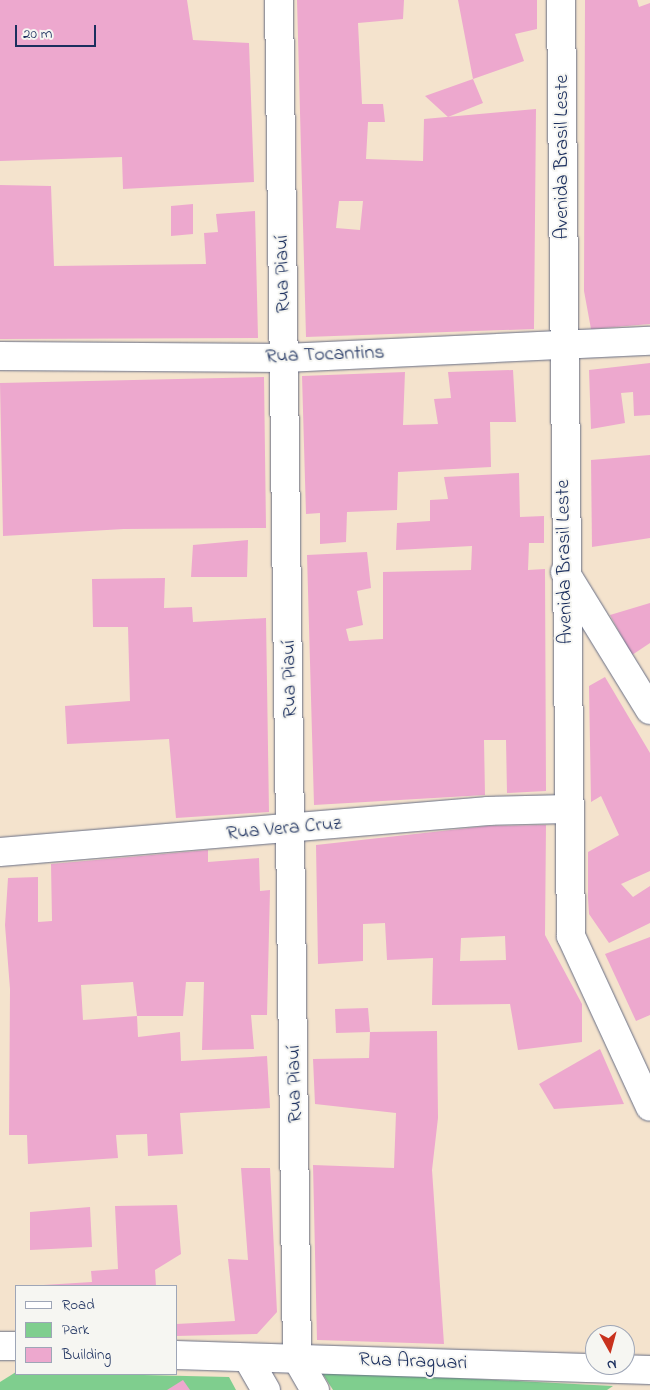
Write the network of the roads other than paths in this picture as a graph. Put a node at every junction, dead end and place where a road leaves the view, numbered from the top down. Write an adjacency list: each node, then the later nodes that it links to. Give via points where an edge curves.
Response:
1 (279, 0): 6 (street, Rua Piauí)
2 (561, 0): 4 (street, Avenida Brasil Leste)
3 (650, 340): 4 (street, Rua Tocantins)
4 (563, 342): 6 (street, Rua Tocantins); 7 (street, Avenida Brasil Leste)
5 (0, 356): 6 (street, Rua Tocantins)
6 (285, 358): 11 (street, Rua Piauí)
7 (565, 572): 8 (street); 10 (street, Avenida Brasil Leste)
8 (640, 671): 9 (street)
9 (650, 710)
10 (568, 809): 11 (street, Rua Vera Cruz, via 488,811); 13 (street, Avenida Brasil Leste, via 571,936)
11 (292, 828): 12 (street, Rua Vera Cruz); 17 (street, Rua Piauí)
12 (0, 852)
13 (650, 1106)
14 (0, 1346): 15 (street)
15 (15, 1346)
16 (178, 1355): 18 (street, Rua Araguari)
17 (297, 1358): 18 (street, Rua Araguari); 19 (street, Rua Araguari); 21 (street)
18 (248, 1359): 20 (street)
19 (650, 1370)
20 (266, 1390)
21 (316, 1390)

